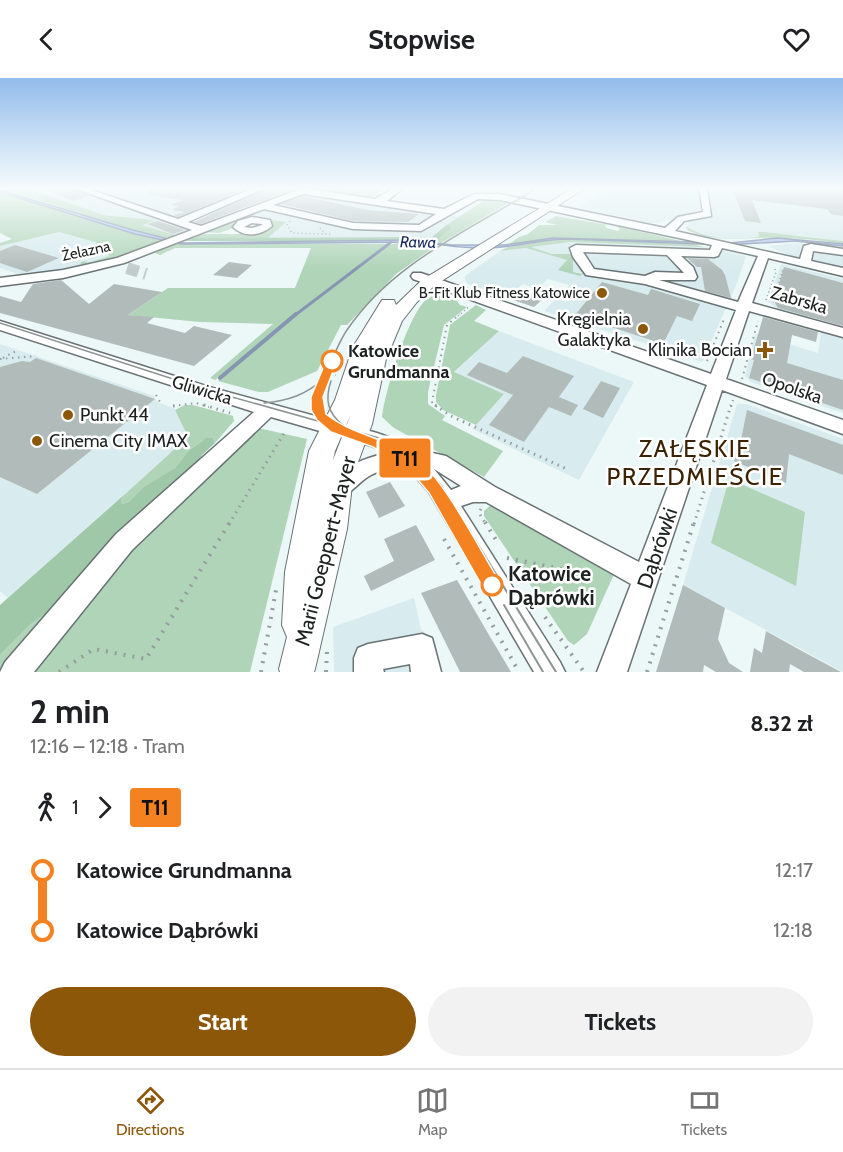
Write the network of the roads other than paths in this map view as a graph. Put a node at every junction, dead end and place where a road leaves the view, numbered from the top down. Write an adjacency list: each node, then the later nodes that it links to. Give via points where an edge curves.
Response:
1 (136, 216): 2 (street)
2 (162, 216): 11 (street)
3 (193, 216): 11 (street)
4 (238, 216): 12 (street, Żelazna)
5 (305, 216): 6 (street, via 352,226 416,228)
6 (440, 216)
7 (512, 216): 19 (main road, via 475,239)
8 (528, 216): 19 (main road, via 471,257)
9 (601, 216): 14 (street)
10 (699, 216): 14 (street, via 681,219)
11 (178, 222): 12 (street)
12 (198, 231): 13 (street); 22 (street, Żelazna, via 110,263)
13 (243, 231)
14 (667, 232): 15 (street)
15 (717, 245): 16 (street, via 714,254); 18 (street)
16 (670, 252): 23 (street, via 691,277 655,276); 23 (street, via 576,248 590,272)
17 (843, 252): 20 (street, via 811,247)
18 (764, 255): 20 (street); 28 (street, Dąbrówki)
19 (449, 263): 25 (main road); 26 (street, via 450,279)
20 (805, 264): 21 (street)
21 (843, 272)
22 (32, 278): 24 (street, Żelazna); 27 (street)
23 (646, 280): 28 (street, Zabrska)
24 (0, 282)
25 (421, 284): 26 (street, Opolska); 26 (street, Opolska); 34 (main road, via 393,298 363,346 348,394)
26 (457, 290): 31 (street, Opolska)
27 (22, 291)
28 (743, 306): 30 (street, Zabrska); 31 (street, Dąbrówki)
29 (0, 325): 32 (street, Gliwicka)
30 (843, 333)
31 (717, 383): 33 (street, Opolska); 39 (street, Dąbrówki)
32 (262, 415): 34 (street, Gliwicka); 41 (street, via 124,542)
33 (843, 427)
34 (345, 431): 35 (street, Gliwicka, via 384,442); 36 (main road, Marii Goeppert-Mayer, via 344,465); 40 (main road, Marii Goeppert-Mayer, via 321,456 303,561)
35 (409, 457): 36 (street, Gliwicka, via 368,465 349,476); 37 (street, Gliwicka, via 439,462); 38 (street, Gliwicka)
36 (338, 489): 40 (main road, Marii Goeppert-Mayer, via 332,529)
37 (488, 498): 38 (street, Gliwicka, via 477,490); 39 (street, Gliwicka)
38 (448, 502): 44 (street, Gliwicka)
39 (646, 579): 45 (street, Dąbrówki)
40 (296, 670)
41 (15, 672)
42 (369, 672): 43 (street, via 368,658 422,648)
43 (426, 672)
44 (550, 672)
45 (612, 672)

